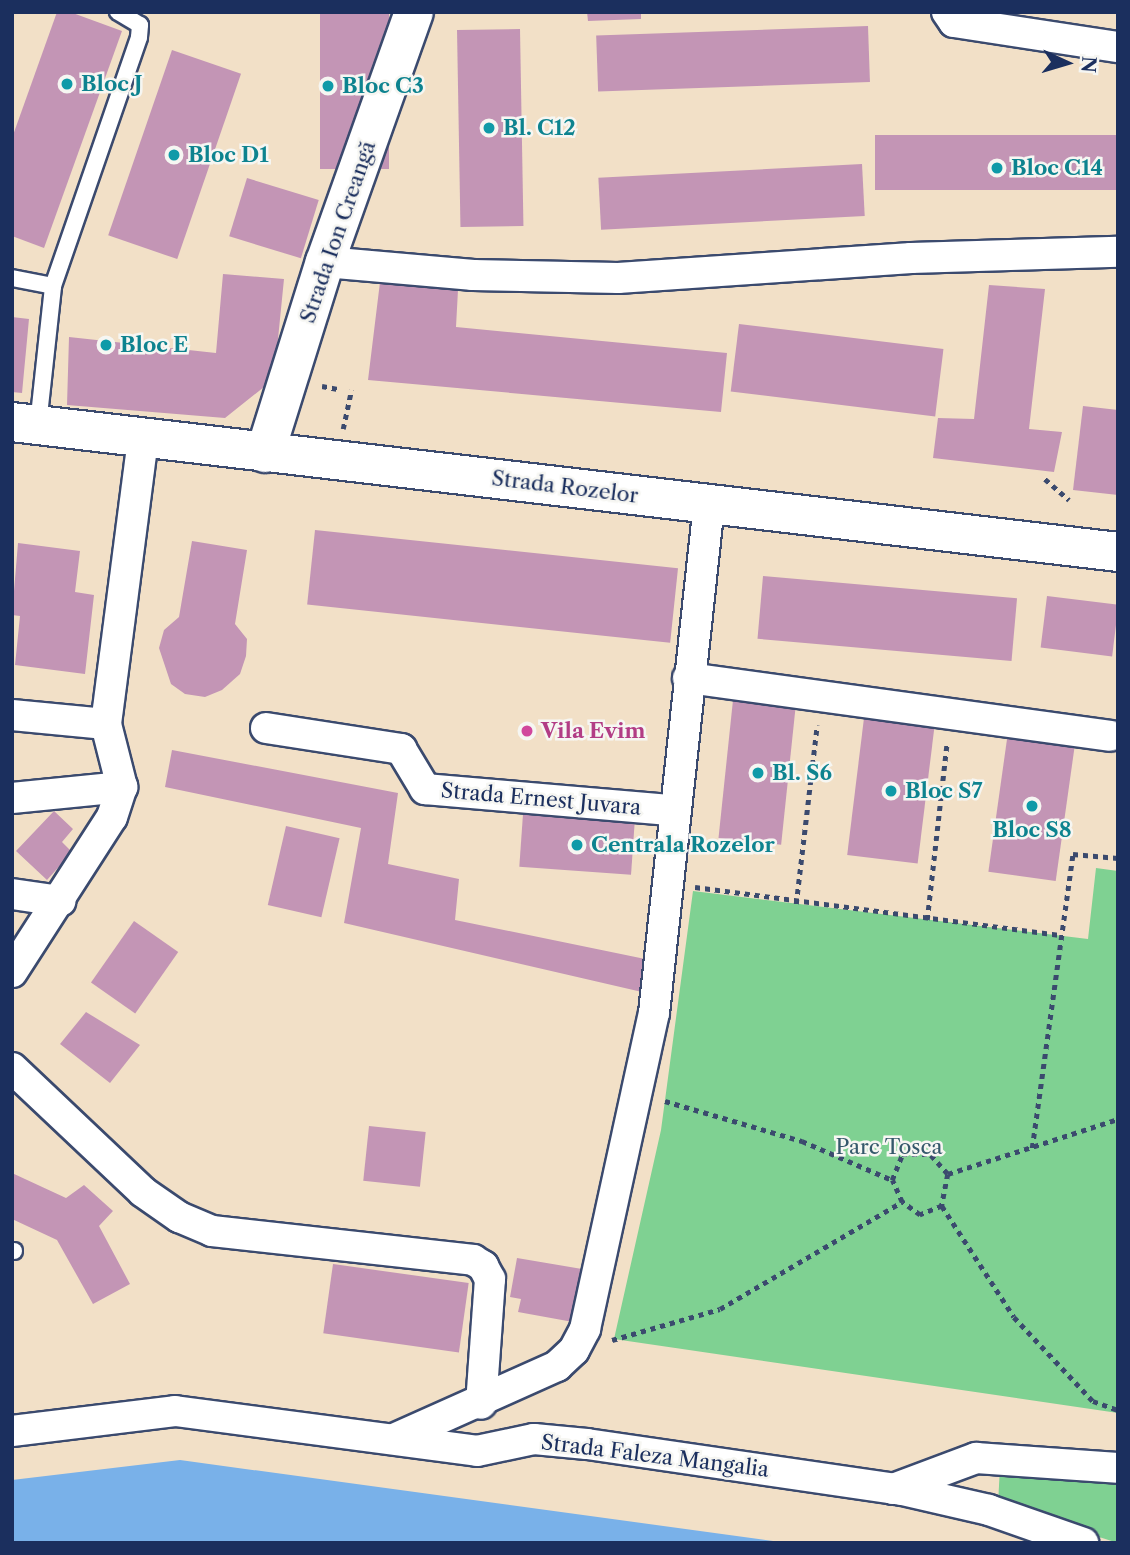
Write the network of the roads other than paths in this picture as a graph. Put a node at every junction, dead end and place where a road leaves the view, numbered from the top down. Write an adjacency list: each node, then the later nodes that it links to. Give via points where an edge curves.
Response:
1 (118, 12): 8 (lane, via 140,25 139,37)
2 (414, 12): 6 (street, Strada Ion Creangă)
3 (951, 17): 4 (street)
4 (1118, 47)
5 (1118, 252): 6 (street, via 911,258 618,278 473,275)
6 (325, 262): 11 (street, Strada Ion Creangă)
7 (12, 278): 8 (lane)
8 (52, 286): 9 (lane)
9 (25, 423): 10 (street, Strada Rozelor)
10 (143, 438): 11 (street, Strada Rozelor); 16 (street)
11 (265, 453): 12 (street, Strada Rozelor)
12 (709, 504): 13 (street, Strada Rozelor); 14 (street)
13 (1118, 552)
14 (688, 678): 18 (street); 21 (street)
15 (12, 715): 16 (street)
16 (106, 724): 19 (street)
17 (266, 728): 21 (street, Strada Ernest Juvara, via 401,749 425,789)
18 (1111, 736)
19 (122, 787): 20 (street); 23 (street, via 112,817)
20 (12, 798)
21 (672, 810): 26 (street, via 653,1013 592,1307 574,1350 557,1366)
22 (12, 894): 23 (street)
23 (60, 901): 24 (street)
24 (12, 972)
25 (12, 1068): 26 (street, via 142,1192 179,1217 212,1231 473,1260 484,1266 490,1279)
26 (481, 1404): 28 (street)
27 (12, 1431): 28 (street, Strada Faleza Mangalia, via 175,1411)
28 (393, 1439): 30 (street, Strada Faleza Mangalia, via 477,1451 534,1439 587,1444)
29 (1118, 1468): 30 (street, via 976,1458)
30 (893, 1489): 31 (street, Strada Faleza Mangalia, via 989,1510)
31 (1083, 1543)

